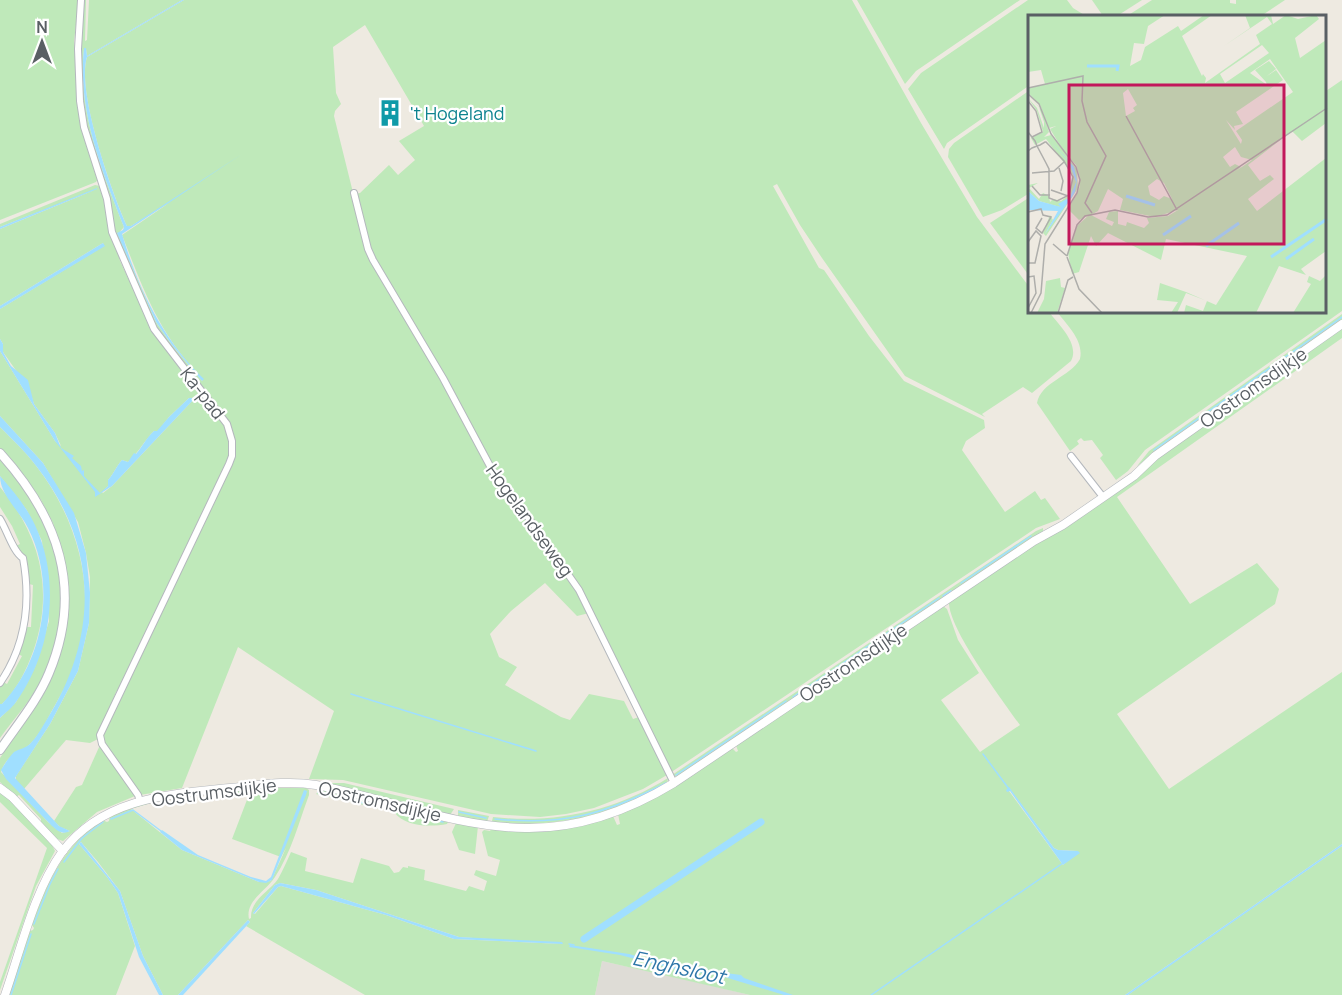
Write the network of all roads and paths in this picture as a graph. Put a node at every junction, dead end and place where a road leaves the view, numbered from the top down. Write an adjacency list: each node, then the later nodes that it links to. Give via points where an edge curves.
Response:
1 (81, 0): 13 (street, Ka-pad, via 80,101 112,232 154,329 224,419 232,441 229,464 100,735)
2 (354, 193): 10 (street, Hogelandseweg, via 368,249 498,481 579,590)
3 (1342, 324): 6 (street, Oostromsdijkje)
4 (0, 453): 9 (main road, via 18,472 51,527 61,558 65,607 49,674)
5 (1071, 456): 6 (street)
6 (1103, 497): 10 (street, Oostromsdijkje)
7 (0, 519): 8 (street, via 16,555 22,558 27,595 19,645)
8 (0, 683)
9 (0, 750)
10 (674, 783): 11 (street, Oostromsdijkje, via 614,814 564,826 524,828 474,823)
11 (308, 784): 13 (street, Oostrumsdijkje, via 233,788)
12 (0, 789): 14 (street)
13 (140, 801): 14 (street, Oostrumsdijkje, via 99,819)
14 (63, 851): 15 (street, Oostrumsdijkje, via 38,899)
15 (5, 995)

